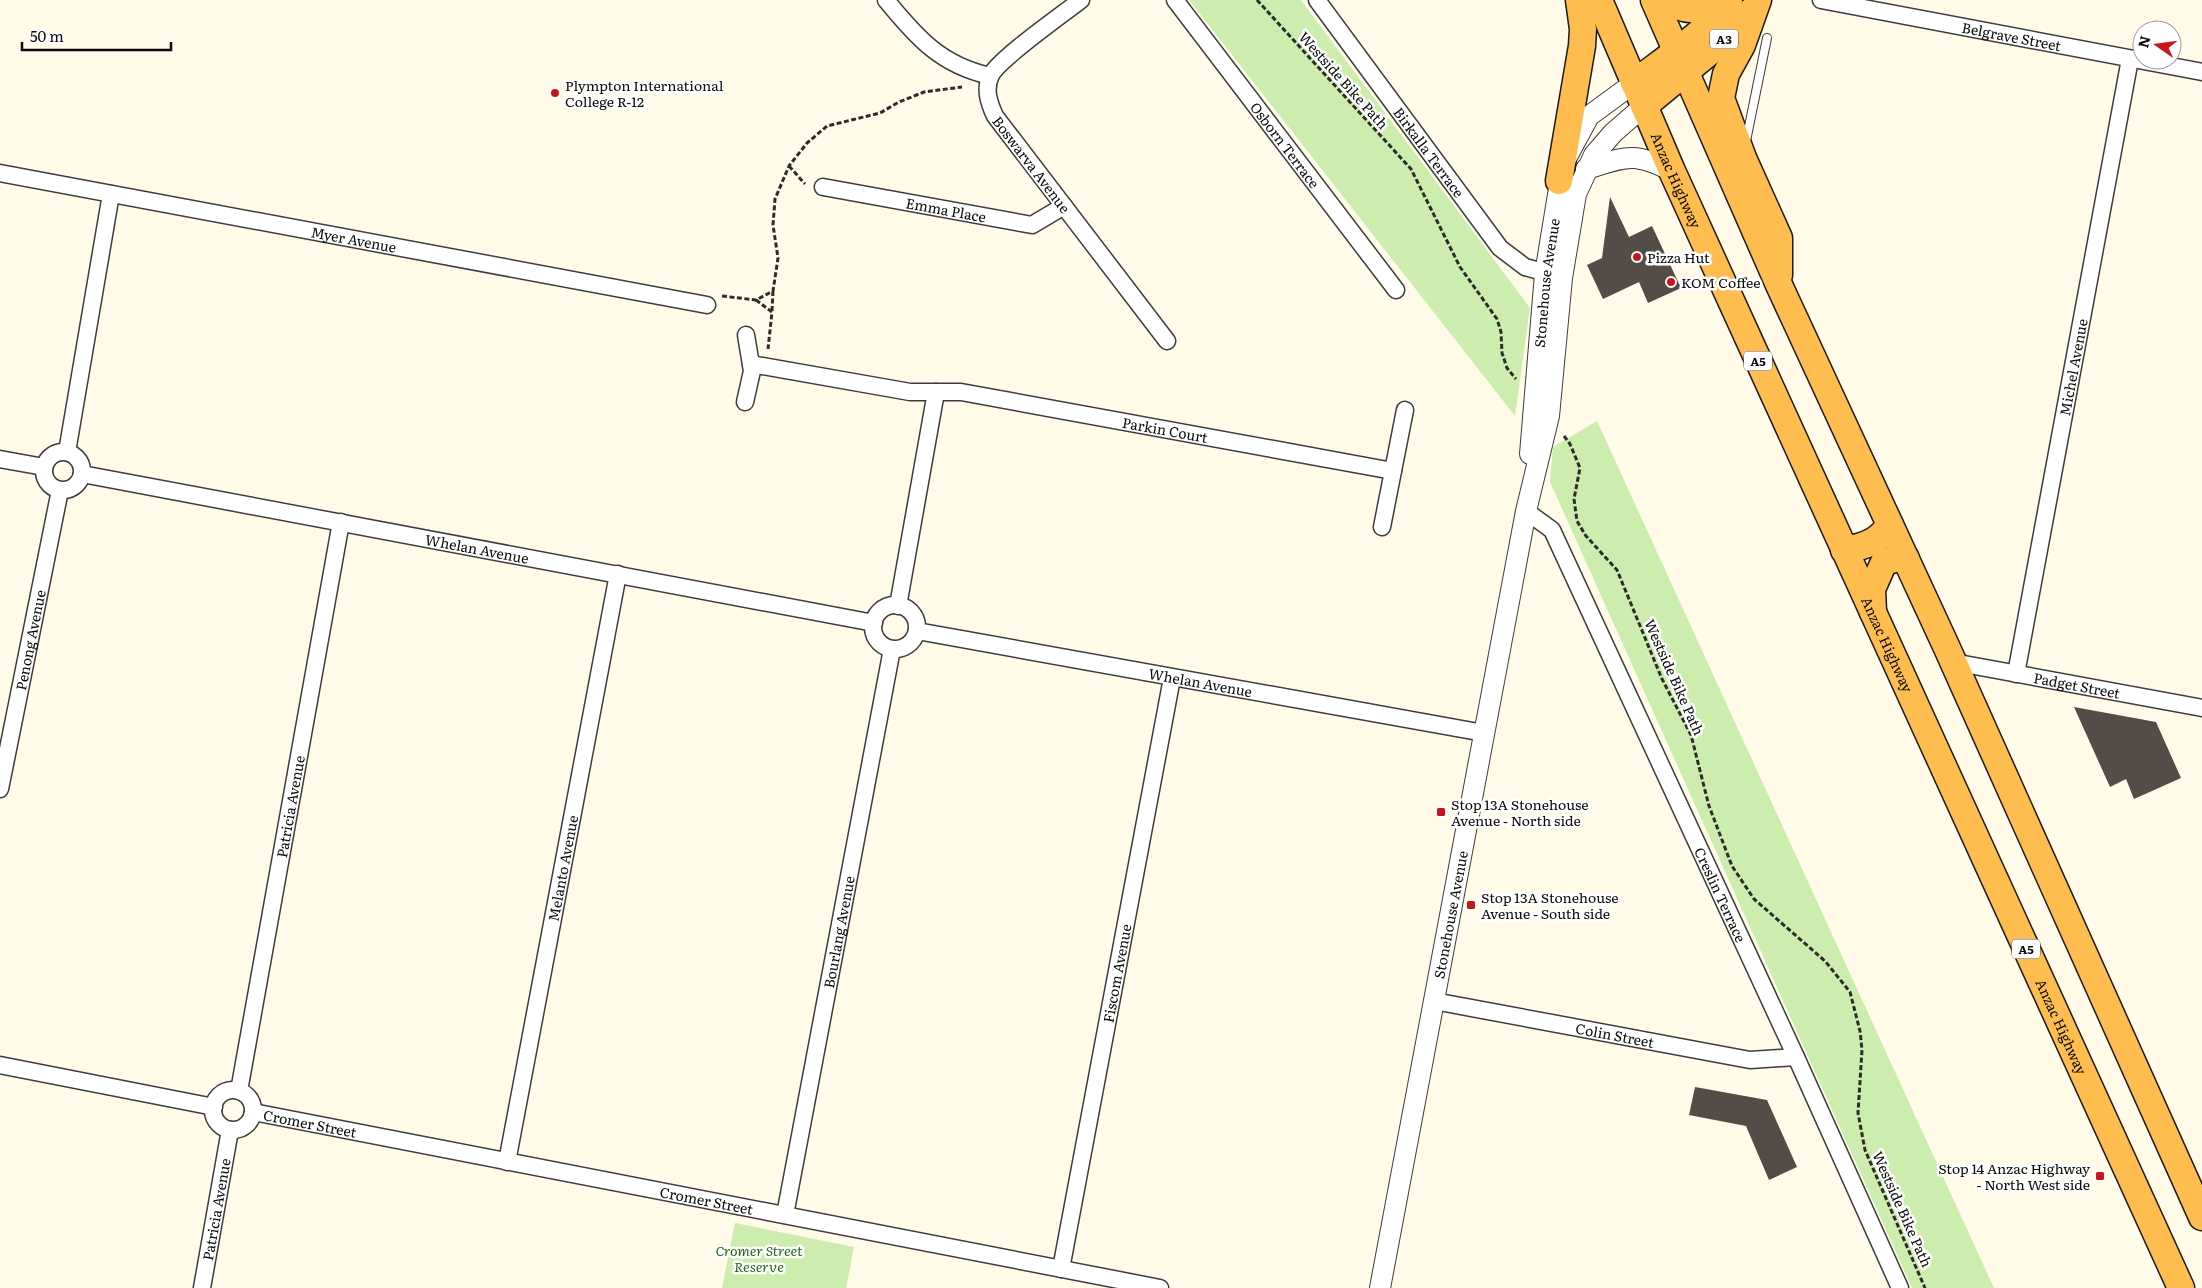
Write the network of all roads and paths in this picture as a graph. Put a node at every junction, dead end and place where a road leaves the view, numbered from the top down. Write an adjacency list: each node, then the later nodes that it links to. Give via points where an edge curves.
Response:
1 (886, 0): 18 (street, via 941,56 966,70)
2 (1081, 0): 18 (street, via 997,66)
3 (1175, 0): 31 (street, Osborn Terrace)
4 (1257, 0): 39 (path, Westside Bike Path, via 1410,169 1460,267 1497,319 1507,368)
5 (1317, 0): 29 (street, Birkalla Terrace, via 1497,243 1516,261)
6 (1579, 0): 25 (highway, via 1582,46)
7 (1599, 0): 19 (highway, Anzac Highway / A5)
8 (1654, 0): 16 (highway)
9 (1669, 0): 10 (highway, via 1681,8 1692,10)
10 (1724, 0)
11 (1729, 0): 16 (highway, A3)
12 (1758, 0): 16 (highway, A3, via 1712,50); 20 (highway, via 1721,90 1722,104)
13 (1821, 0): 15 (street, Belgrave Street)
14 (1767, 38): 20 (lane)
15 (2130, 59): 17 (street, Belgrave Street); 63 (street, Michel Avenue)
16 (1680, 60): 19 (highway, A3); 30 (highway)
17 (2202, 72)
18 (990, 76): 28 (street, Boswarva Avenue, via 988,99 996,116)
19 (1639, 94): 22 (street, Stonehouse Avenue); 23 (highway, Anzac Highway / A5); 25 (street, Stonehouse Avenue, via 1589,116 1567,153)
20 (1743, 158): 30 (highway, via 1779,238)
21 (789, 166): 26 (path, via 806,184)
22 (1586, 169): 23 (street, via 1639,157); 29 (street, Stonehouse Avenue)
23 (1672, 172): 54 (highway, Anzac Highway / A5)
24 (0, 173): 27 (street, Myer Avenue)
25 (1558, 181): 29 (street, Stonehouse Avenue)
26 (823, 187): 28 (street, Emma Place, via 1032,225)
27 (111, 194): 34 (street, Myer Avenue); 44 (street)
28 (1064, 206): 37 (street, Boswarva Avenue)
29 (1553, 276): 50 (street, Stonehouse Avenue, via 1549,416)
30 (1780, 285): 52 (highway)
31 (1396, 290)
32 (773, 291): 35 (path)
33 (756, 300): 35 (path)
34 (706, 305)
35 (772, 312): 38 (path)
36 (746, 335): 38 (street)
37 (1167, 341)
38 (758, 365): 40 (street, Parkin Court, via 910,392); 41 (street, via 752,371)
39 (1522, 386)
40 (936, 392): 47 (street, Parkin Court, via 961,392); 57 (street)
41 (745, 402)
42 (1405, 410): 47 (street)
43 (1558, 429): 84 (path, Westside Bike Path, via 1570,444 1580,468 1574,499 1577,521 1586,536 1617,570 1662,678 1691,735 1709,806 1732,866 1754,899 1825,961 1850,992 1862,1050 1858,1113 1865,1150)
44 (67, 452): 46 (street, via 53,455); 48 (street, via 78,459)
45 (0, 459): 46 (street)
46 (44, 467): 49 (street, via 49,484)
47 (1393, 471): 53 (street)
48 (82, 474): 49 (street, via 76,486); 51 (street, Whelan Avenue)
49 (60, 490): 67 (street, Penong Avenue)
50 (1526, 511): 66 (street, Stonehouse Avenue); 69 (street, Creslin Terrace, via 1552,530)
51 (341, 522): 56 (street, Whelan Avenue); 71 (street, Patricia Avenue)
52 (1890, 525): 54 (highway, via 1882,537 1871,544); 55 (highway)
53 (1382, 526)
54 (1844, 550): 58 (highway, Anzac Highway / A5)
55 (1906, 559): 58 (highway, via 1884,562 1872,589); 62 (highway)
56 (618, 574): 59 (street, Whelan Avenue); 75 (street, Melanto Avenue)
57 (898, 606): 59 (street, via 883,610); 60 (street, via 912,614)
58 (1873, 615): 79 (highway, Anzac Highway / A5)
59 (874, 623): 61 (street, via 877,639)
60 (916, 631): 61 (street, via 908,645); 64 (street, Whelan Avenue)
61 (892, 649): 76 (street, Bourlang Avenue)
62 (1953, 662): 63 (street, Padget Street); 77 (highway)
63 (2016, 674): 65 (street, Padget Street)
64 (1172, 678): 66 (street, Whelan Avenue); 78 (street, Fiscom Avenue)
65 (2202, 708)
66 (1484, 733): 68 (street, Stonehouse Avenue)
67 (0, 789)
68 (1434, 1001): 69 (street, Colin Street, via 1750,1060); 82 (street, Stonehouse Avenue)
69 (1796, 1057): 83 (street, Creslin Terrace)
70 (0, 1065): 72 (street)
71 (238, 1091): 72 (street, via 223,1094); 73 (street, via 250,1099)
72 (214, 1107): 74 (street, via 217,1122)
73 (253, 1112): 74 (street, via 246,1126); 75 (street, Cromer Street)
74 (230, 1130): 80 (street, Patricia Avenue)
75 (507, 1162): 76 (street, Cromer Street)
76 (785, 1215): 78 (street, Cromer Street)
77 (2202, 1217)
78 (1061, 1269): 81 (street, Cromer Street)
79 (2176, 1286)
80 (202, 1288)
81 (1160, 1288)
82 (1380, 1288)
83 (1900, 1288)
84 (1926, 1288)

